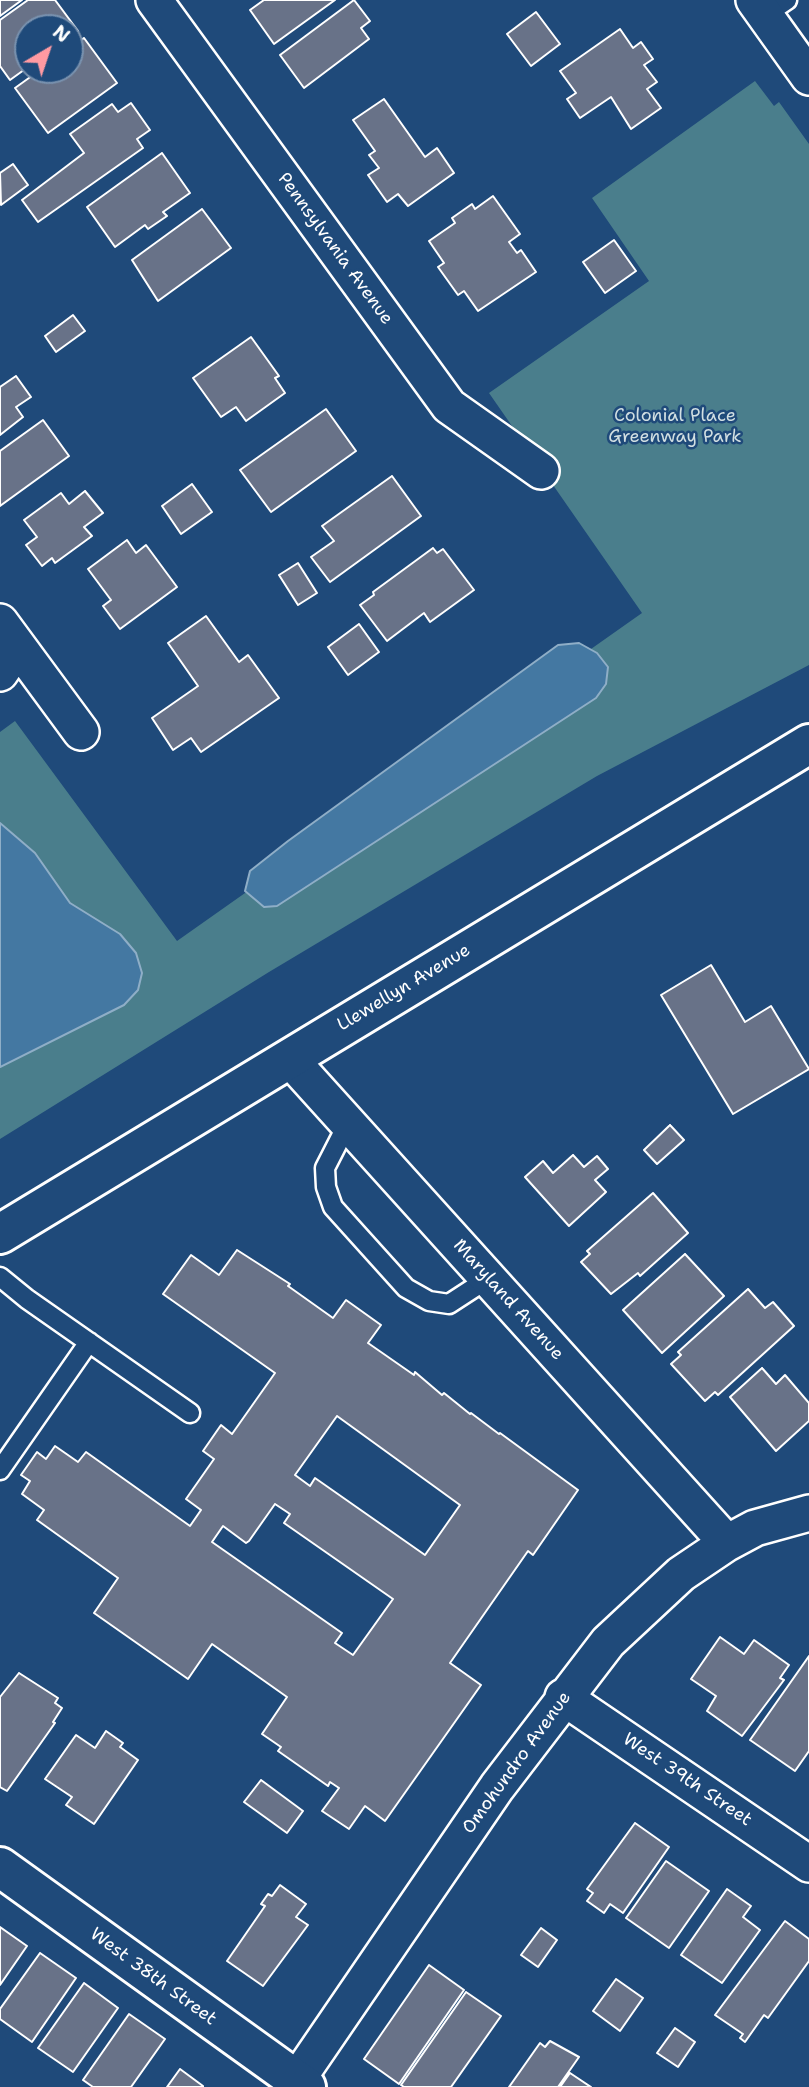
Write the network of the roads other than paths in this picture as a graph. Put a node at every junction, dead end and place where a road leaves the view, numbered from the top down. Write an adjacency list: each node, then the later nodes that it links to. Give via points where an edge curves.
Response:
1 (154, 0): 4 (street, Pennsylvania Avenue, via 449,406)
2 (769, 5): 3 (street)
3 (809, 77)
4 (541, 471)
5 (6, 630): 6 (street, via 11,657); 7 (street)
6 (0, 673)
7 (81, 732)
8 (809, 744): 9 (street, Llewellyn Avenue)
9 (289, 1058): 10 (street, Maryland Avenue); 11 (street, Llewellyn Avenue)
10 (348, 1123): 13 (street, Maryland Avenue); 13 (lane, via 325,1168 326,1188 333,1207 406,1288 429,1301 449,1304)
11 (0, 1234)
12 (0, 1277): 14 (lane)
13 (489, 1278): 18 (street, Maryland Avenue)
14 (89, 1342): 15 (lane); 16 (lane)
15 (190, 1413)
16 (0, 1470)
17 (809, 1513): 18 (street, Omohundro Avenue, via 755,1528)
18 (727, 1543): 19 (street, Omohundro Avenue, via 681,1574 608,1642)
19 (563, 1697): 20 (street, West 39th Street); 22 (street, Omohundro Avenue, via 497,1787)
20 (809, 1864)
21 (0, 1867): 22 (street, West 38th Street)
22 (298, 2085)

